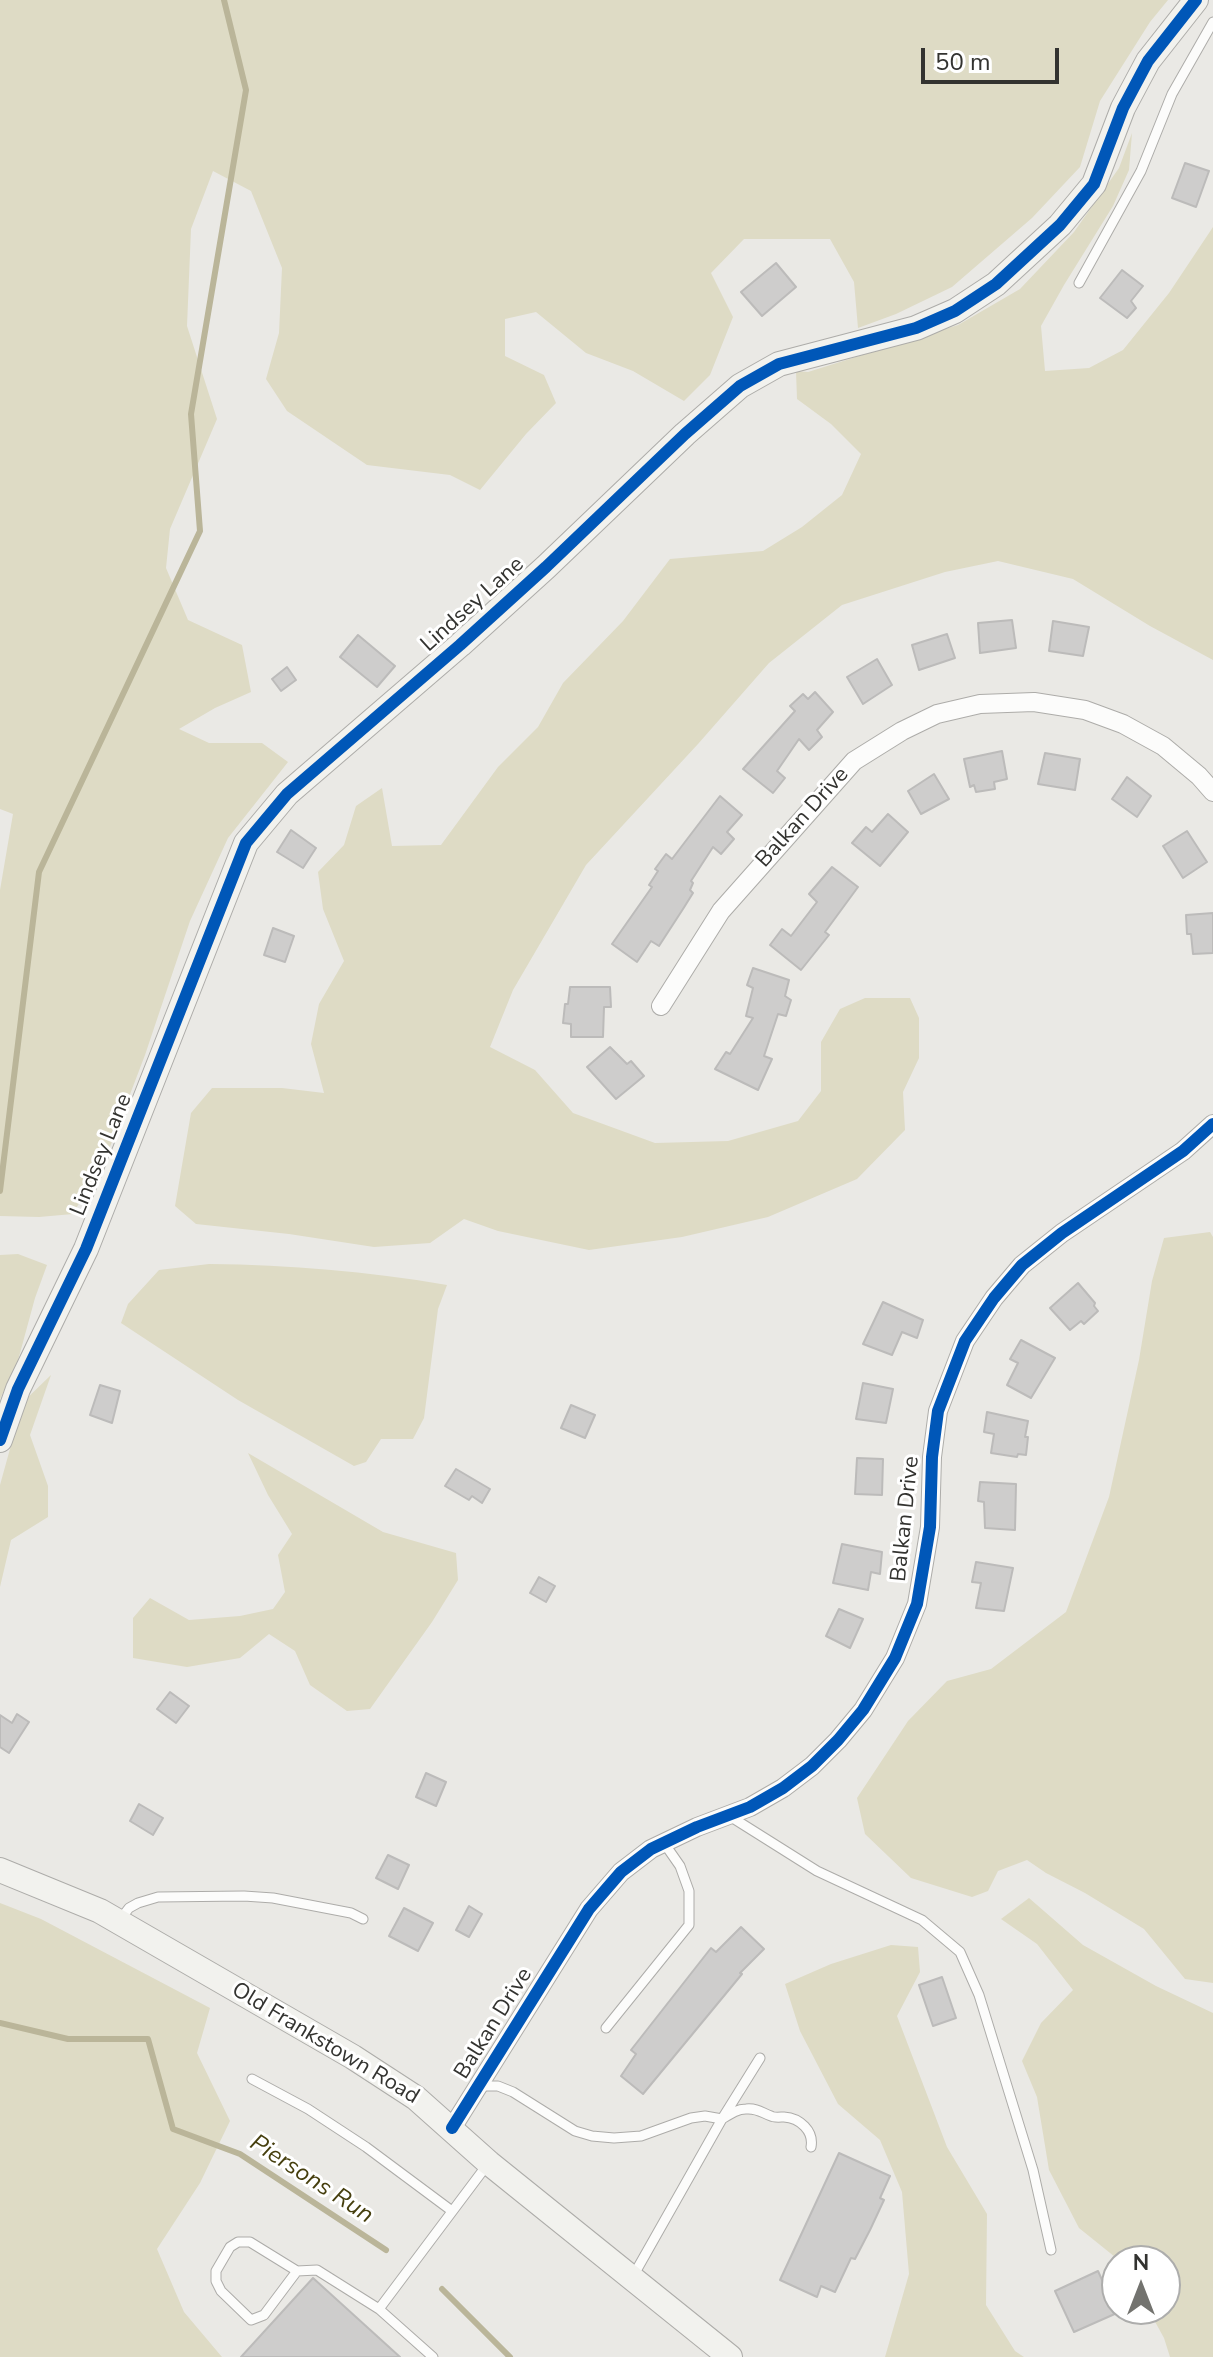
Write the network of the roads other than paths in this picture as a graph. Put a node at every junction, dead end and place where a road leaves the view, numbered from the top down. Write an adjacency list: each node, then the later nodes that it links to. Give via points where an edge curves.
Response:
1 (1196, 0): 7 (street, Lindsey Lane, via 1148,61 1094,184 1060,225 996,284 916,328 779,364 740,386 265,818 246,843 230,880 86,1249 18,1389)
2 (1213, 22): 3 (lane, via 1172,94 1141,171)
3 (1079, 283)
4 (1213, 792): 5 (street, Balkan Drive, via 1163,746 1085,710 1034,702 980,704 937,714 854,761 721,911)
5 (661, 1006)
6 (1213, 1124): 8 (street, Balkan Drive, via 1183,1151 1062,1233 1022,1265 994,1298 965,1341 938,1411 930,1527 917,1604 895,1658 863,1710 812,1766 783,1788)
7 (0, 1440)
8 (728, 1815): 9 (street, Balkan Drive); 22 (lane, via 817,1871 922,1920 960,1952 979,1995 1033,2170)
9 (664, 1843): 13 (lane, via 689,1891 689,1925); 16 (street, Balkan Drive, via 621,1872 589,1909)
10 (0, 1870): 12 (street, Old Frankstown Road)
11 (363, 1919): 12 (lane, via 273,1898 215,1896 158,1897 129,1908)
12 (119, 1921): 18 (street, Old Frankstown Road, via 353,2057)
13 (606, 2028)
14 (760, 2058): 17 (lane)
15 (252, 2079): 21 (lane, via 366,2147)
16 (478, 2086): 17 (lane, via 513,2092 592,2136 641,2136 691,2118); 18 (street, Balkan Drive)
17 (722, 2119): 19 (lane, via 748,2108 788,2117 810,2132); 24 (lane)
18 (452, 2128): 20 (street, Old Frankstown Road)
19 (811, 2147)
20 (489, 2163): 21 (lane); 24 (street, Old Frankstown Road)
21 (452, 2211): 25 (lane)
22 (1051, 2250)
23 (297, 2271): 23 (lane, via 250,2242 238,2242 216,2271 216,2281 251,2320 264,2315); 25 (lane, via 317,2270)
24 (632, 2278): 27 (street, Old Frankstown Road)
25 (379, 2309): 26 (lane)
26 (433, 2357)
27 (730, 2357)

